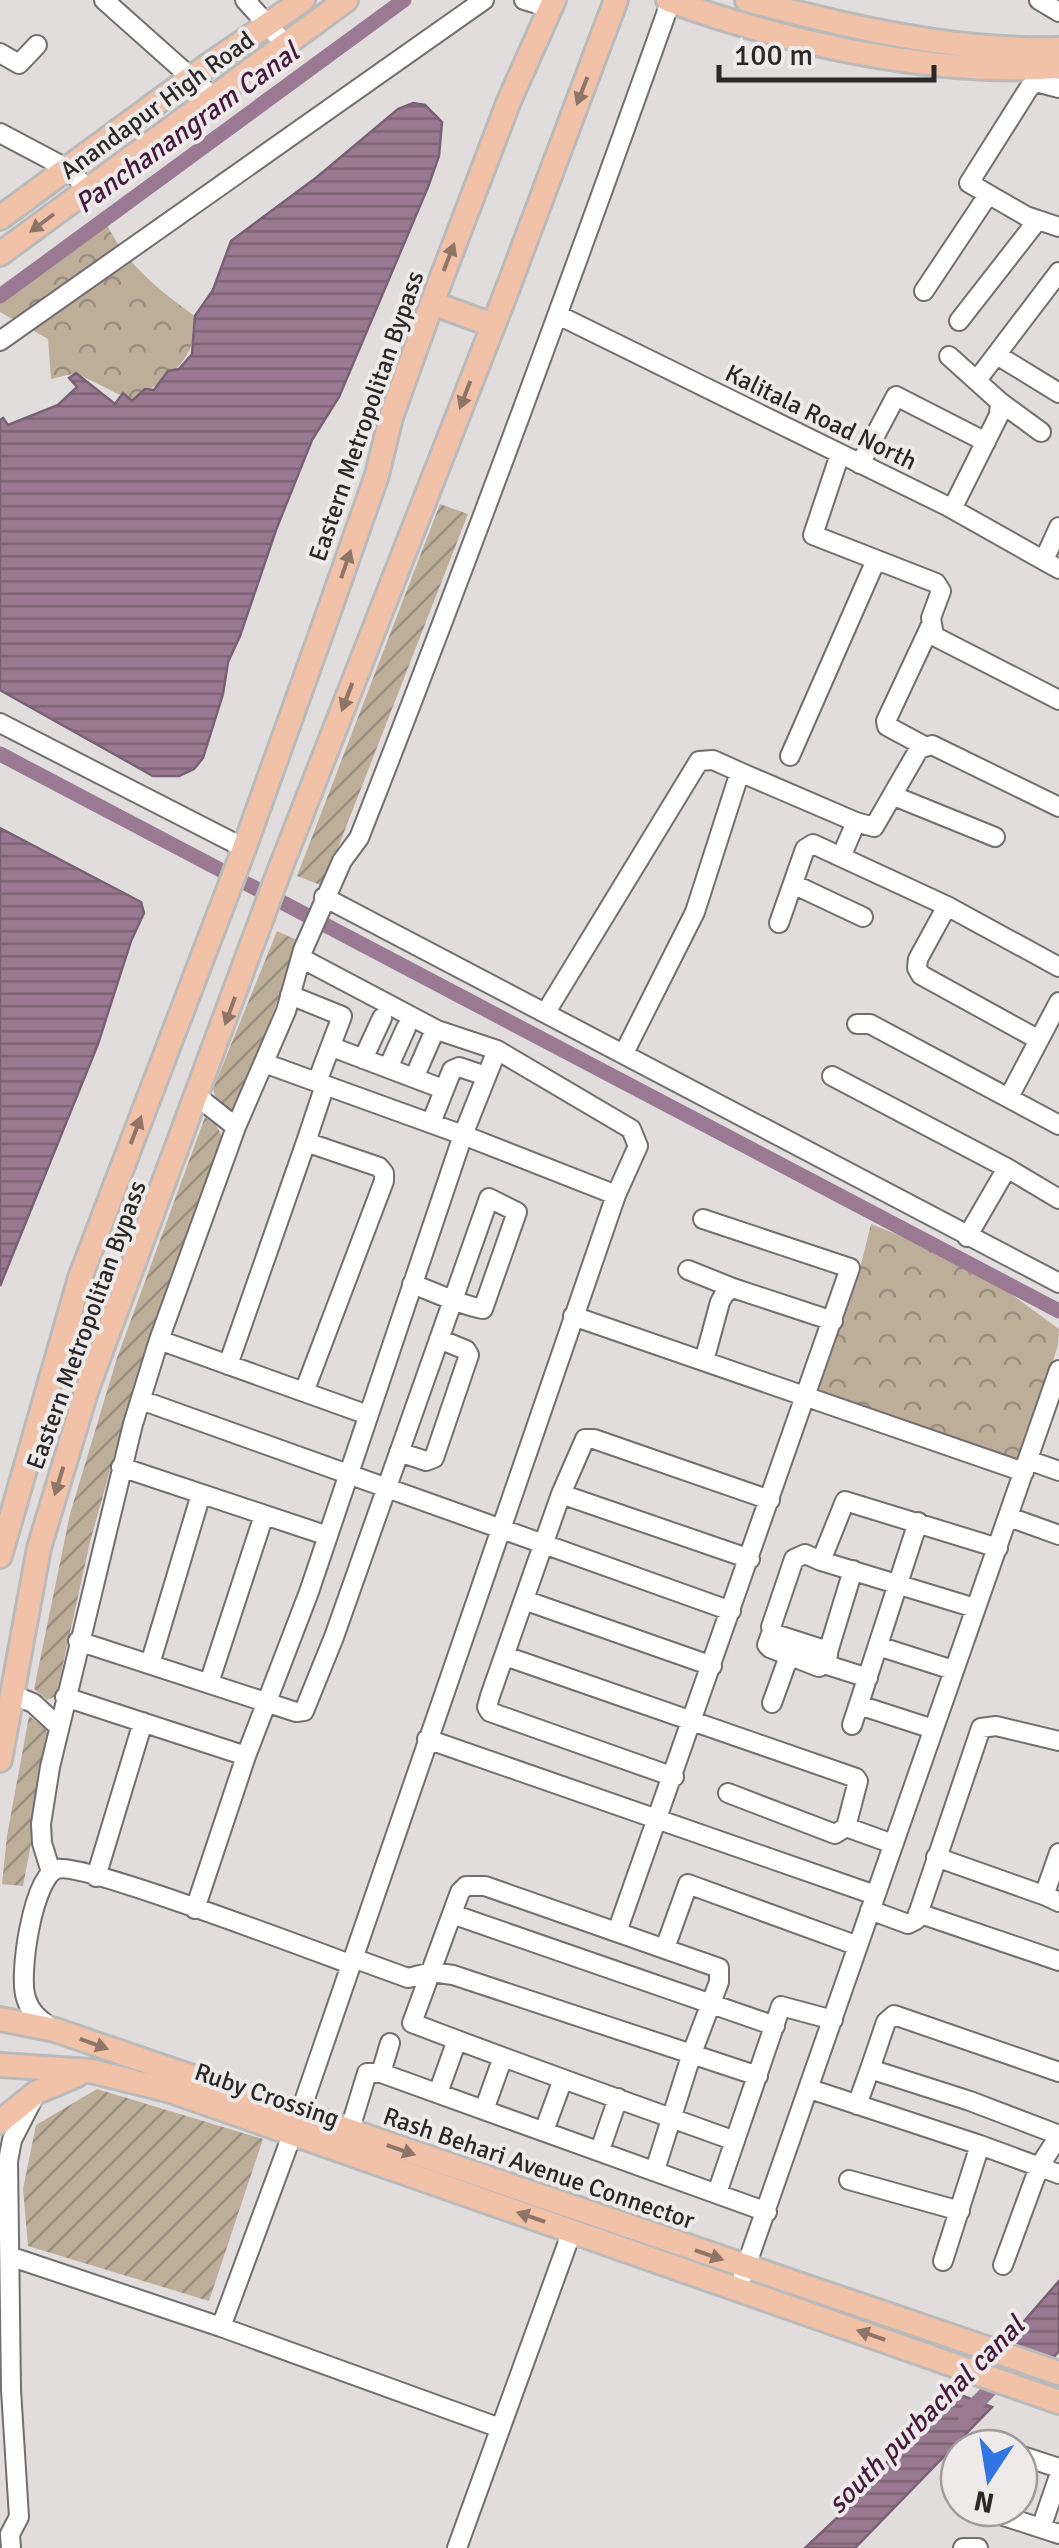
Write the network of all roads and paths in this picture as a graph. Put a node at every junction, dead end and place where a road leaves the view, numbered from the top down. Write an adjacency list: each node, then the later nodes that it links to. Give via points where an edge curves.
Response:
1 (104, 0): 19 (street)
2 (246, 0): 13 (street)
3 (304, 0): 13 (main road, Anandapur High Road)
4 (346, 0): 15 (main road, Anandapur High Road)
5 (484, 0): 36 (street)
6 (524, 0): 11 (street)
7 (616, 0): 35 (main road, Eastern Metropolitan Bypass, one-way to 35)
8 (670, 0): 18 (main road, via 781,35 935,64); 33 (street)
9 (747, 0): 16 (main road, via 939,41)
10 (1039, 0): 12 (street)
11 (553, 2): 32 (main road, Eastern Metropolitan Bypass, one-way to 11)
12 (1059, 12)
13 (270, 24): 15 (street); 19 (main road, Anandapur High Road)
14 (37, 45): 17 (street, via 19,64)
15 (286, 45): 21 (main road, Anandapur High Road)
16 (1059, 48)
17 (0, 53)
18 (1059, 67)
19 (193, 76): 21 (street); 23 (main road, Anandapur High Road)
20 (1059, 88): 25 (street, via 1036,82 1029,88 969,183)
21 (214, 98): 24 (main road, Anandapur High Road)
22 (0, 132): 23 (street)
23 (68, 169): 24 (street); 26 (main road, Anandapur High Road)
24 (88, 189): 29 (main road, Anandapur High Road, one-way to 29)
25 (988, 196): 27 (street); 31 (street)
26 (0, 218)
27 (1036, 221): 28 (street); 34 (street)
28 (1059, 226)
29 (0, 254)
30 (1059, 272): 37 (street)
31 (924, 291)
32 (432, 303): 35 (main road); 60 (main road, Eastern Metropolitan Bypass, one-way to 32, via 378,475)
33 (558, 315): 44 (street, Kalitala Road North); 63 (street, via 366,821)
34 (960, 320)
35 (492, 325): 88 (main road, Eastern Metropolitan Bypass, one-way to 88)
36 (0, 341)
37 (997, 355): 39 (street); 40 (street)
38 (949, 356): 39 (street)
39 (977, 380): 41 (street)
40 (1059, 393)
41 (1000, 402): 42 (street); 43 (street)
42 (1042, 432)
43 (986, 442): 45 (street, via 896,396); 46 (street)
44 (840, 454): 45 (street, Kalitala Road North); 48 (street, via 813,535)
45 (860, 464): 46 (street, Kalitala Road North)
46 (952, 509): 49 (street, Kalitala Road North)
47 (1059, 527): 49 (street)
48 (876, 560): 50 (street, via 936,584 941,591); 54 (street)
49 (1051, 565)
50 (930, 627): 51 (street, via 941,642); 53 (street, via 886,721)
51 (1059, 700)
52 (0, 723): 60 (street)
53 (924, 746): 56 (street); 57 (street)
54 (790, 756)
55 (742, 773): 58 (street); 71 (street, via 699,761); 79 (street, via 695,912)
56 (894, 796): 58 (street, via 874,827); 59 (street)
57 (1059, 808)
58 (856, 822): 61 (street)
59 (996, 838)
60 (243, 851): 134 (main road, Eastern Metropolitan Bypass, one-way to 60, via 80,1278)
61 (842, 857): 62 (street, via 812,844); 64 (street)
62 (792, 884): 65 (street); 66 (street)
63 (322, 902): 67 (street); 71 (street)
64 (947, 906): 68 (street); 76 (street, via 918,959 921,975)
65 (864, 916)
66 (779, 923)
67 (302, 954): 69 (street); 78 (street, via 437,1030)
68 (1059, 967)
69 (290, 995): 77 (street, via 342,1016); 81 (street)
70 (1059, 1002): 76 (street)
71 (546, 1012): 79 (street)
72 (382, 1018): 80 (street)
73 (857, 1024): 89 (street, via 870,1024)
74 (406, 1028): 82 (street)
75 (431, 1038): 85 (street)
76 (1039, 1040): 89 (street)
77 (332, 1047): 80 (street); 86 (street)
78 (497, 1050): 93 (street); 96 (street, via 631,1129 638,1146)
79 (624, 1053): 99 (street)
80 (363, 1059): 82 (street)
81 (264, 1063): 86 (street); 92 (street)
82 (388, 1068): 85 (street)
83 (476, 1073): 87 (street, via 455,1066)
84 (832, 1076): 95 (street)
85 (414, 1078): 87 (street)
86 (321, 1084): 90 (street); 94 (street)
87 (444, 1089): 90 (street)
88 (198, 1097): 92 (street); 153 (main road, Eastern Metropolitan Bypass, one-way to 153, via 82,1407 39,1548)
89 (1010, 1097): 91 (street)
90 (431, 1123): 93 (street)
91 (1059, 1125)
92 (236, 1127): 108 (street)
93 (463, 1135): 96 (street); 102 (street)
94 (306, 1142): 110 (street); 112 (street, via 379,1167 384,1181)
95 (1007, 1168): 97 (street); 99 (street)
96 (616, 1195): 105 (street)
97 (1059, 1199)
98 (703, 1218): 106 (street, via 850,1268)
99 (967, 1237): 101 (street)
100 (688, 1270): 103 (street)
101 (1059, 1282)
102 (412, 1284): 104 (street); 116 (street)
103 (733, 1288): 106 (street); 109 (street, via 720,1302)
104 (454, 1299): 104 (street, via 489,1198 514,1208 518,1217 486,1305 478,1309); 107 (street)
105 (573, 1316): 109 (street); 129 (street)
106 (833, 1321): 113 (street)
107 (439, 1339): 117 (street); 117 (street, via 469,1355 434,1458 426,1462)
108 (159, 1340): 110 (street); 114 (street)
109 (704, 1361): 113 (street)
110 (228, 1365): 112 (street)
111 (1059, 1370): 115 (street)
112 (304, 1392): 116 (street)
113 (806, 1398): 118 (street); 125 (street)
114 (141, 1400): 119 (street); 121 (street)
115 (1052, 1412): 118 (street)
116 (368, 1415): 121 (street)
117 (400, 1452): 122 (street)
118 (1026, 1466): 120 (street); 127 (street)
119 (121, 1468): 123 (street); 143 (street)
120 (1059, 1471)
121 (350, 1473): 122 (street); 131 (street)
122 (387, 1487): 129 (street); 155 (street, via 310,1702 296,1712)
123 (201, 1494): 126 (street); 148 (street)
124 (561, 1494): 125 (street, via 578,1450 594,1438); 132 (street); 135 (street)
125 (770, 1500): 135 (street)
126 (264, 1515): 131 (street); 152 (street)
127 (1009, 1517): 130 (street); 133 (street)
128 (918, 1522): 133 (street); 136 (street, via 845,1501); 138 (street)
129 (499, 1526): 132 (street); 163 (street)
130 (1059, 1535)
131 (328, 1536): 155 (street)
132 (544, 1544): 139 (street); 141 (street)
133 (989, 1554): 140 (street)
134 (0, 1556)
135 (750, 1559): 141 (street)
136 (822, 1560): 137 (street); 142 (street, via 805,1554 794,1559)
137 (853, 1570): 138 (street); 147 (street)
138 (898, 1583): 140 (street); 144 (street)
139 (524, 1600): 145 (street); 149 (street)
140 (970, 1607): 150 (street)
141 (731, 1611): 149 (street)
142 (772, 1632): 146 (street, via 768,1646); 147 (street)
143 (78, 1641): 148 (street); 154 (street)
144 (878, 1646): 150 (street); 151 (street)
145 (505, 1656): 159 (street); 168 (street, via 490,1712)
146 (789, 1656): 147 (street, via 819,1667); 156 (street)
147 (826, 1658): 151 (street)
148 (150, 1664): 152 (street)
149 (712, 1666): 159 (street)
150 (948, 1669): 158 (street)
151 (868, 1678): 157 (street)
152 (209, 1683): 155 (street)
153 (13, 1695): 162 (street); 167 (main road, Eastern Metropolitan Bypass)
154 (65, 1697): 160 (street); 162 (street)
155 (268, 1702): 166 (street)
156 (772, 1704)
157 (859, 1705): 158 (street); 161 (street)
158 (931, 1719): 165 (street); 172 (street)
159 (694, 1720): 168 (street); 171 (street, via 856,1778)
160 (143, 1722): 166 (street); 176 (street)
161 (852, 1725)
162 (59, 1726): 175 (street, via 42,1824)
163 (427, 1739): 170 (street); 185 (street)
164 (1059, 1741): 174 (street, via 981,1728)
165 (915, 1748)
166 (246, 1756): 179 (street)
167 (0, 1760)
168 (674, 1777): 170 (street)
169 (728, 1793): 171 (street, via 835,1834)
170 (658, 1819): 178 (street); 182 (street)
171 (846, 1827): 172 (street)
172 (894, 1844): 178 (street)
173 (1059, 1853): 177 (street)
174 (936, 1857): 177 (street); 180 (street)
175 (51, 1872): 176 (street, via 66,1868); 192 (street, via 32,1921 23,1986 30,2009)
176 (96, 1877): 179 (street)
177 (1053, 1899)
178 (873, 1903): 180 (street, via 908,1924); 183 (street)
179 (195, 1909): 185 (street)
180 (918, 1912): 186 (street)
181 (452, 1914): 182 (street, via 460,1892 476,1884); 187 (street); 188 (street)
182 (618, 1932): 184 (street)
183 (858, 1946): 184 (street, via 688,1884); 190 (street)
184 (665, 1948): 188 (street, via 719,1968)
185 (352, 1961): 187 (street, via 408,1978); 212 (street)
186 (1059, 1961)
187 (432, 1972): 193 (street, via 412,2023); 195 (street)
188 (710, 2006): 191 (street); 195 (street)
189 (0, 2019): 192 (main road, Rash Behari Avenue Connector)
190 (833, 2020): 191 (street, via 782,2006); 204 (street)
191 (775, 2026): 202 (street)
192 (55, 2030): 212 (main road, Rash Behari Avenue Connector, one-way to 212)
193 (458, 2040): 196 (street); 206 (street)
194 (390, 2043): 201 (street)
195 (692, 2053): 202 (street); 210 (street)
196 (503, 2057): 203 (street); 209 (street)
197 (0, 2065): 199 (main road, Ruby Crossing)
198 (870, 2069): 200 (street, via 894,2015); 208 (street); 215 (street)
199 (91, 2071): 205 (main road); 212 (main road, Ruby Crossing)
200 (1059, 2072)
201 (381, 2073): 206 (street); 214 (street, via 367,2072)
202 (758, 2076): 216 (street)
203 (563, 2079): 207 (street); 213 (street)
204 (810, 2088): 208 (street); 225 (street)
205 (37, 2092): 211 (main road); 227 (street, via 20,2119 8,2161)
206 (438, 2093): 209 (street)
207 (618, 2098): 210 (street); 218 (street)
208 (857, 2105): 217 (street)
209 (484, 2110): 213 (street)
210 (671, 2118): 216 (street); 220 (street)
211 (0, 2122)
212 (296, 2124): 214 (main road, Rash Behari Avenue Connector); 226 (main road, Ruby Crossing, one-way to 212); 232 (street)
213 (544, 2131): 218 (street)
214 (348, 2132): 229 (main road, Rash Behari Avenue Connector, one-way to 229)
215 (1059, 2136): 219 (street)
216 (735, 2141): 223 (street)
217 (980, 2144): 219 (street); 224 (street)
218 (600, 2150): 220 (street)
219 (1039, 2167): 221 (street); 230 (street)
220 (655, 2170): 223 (street)
221 (1059, 2174)
222 (849, 2180): 224 (street)
223 (717, 2193): 225 (street)
224 (960, 2210): 228 (street)
225 (768, 2212): 229 (street)
226 (572, 2231): 231 (main road, Ruby Crossing); 235 (street)
227 (12, 2257): 232 (street); 238 (street, via 19,2517)
228 (942, 2262)
229 (747, 2265): 231 (street); 233 (main road, Rash Behari Avenue Connector)
230 (1004, 2266)
231 (738, 2290): 234 (main road, Ruby Crossing, one-way to 231)
232 (222, 2328): 235 (street)
233 (1055, 2372)
234 (1059, 2402)
235 (500, 2428): 239 (street)
236 (1059, 2472): 237 (street)
237 (1050, 2531)
238 (11, 2548)
239 (457, 2548)
240 (963, 2548): 241 (street)
241 (978, 2548)

